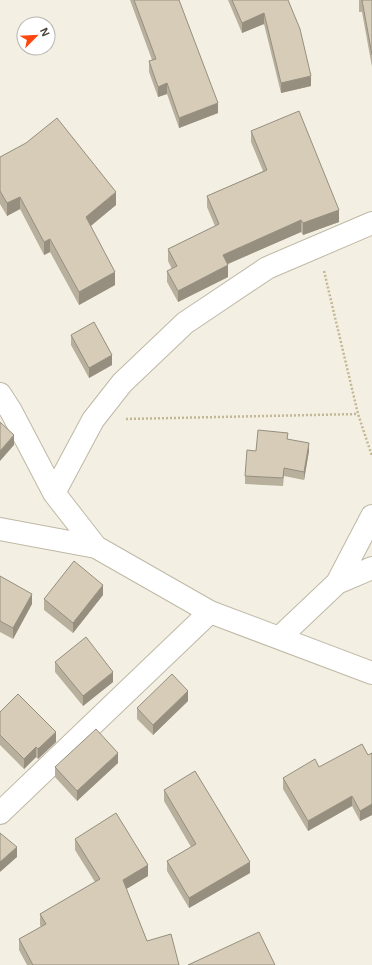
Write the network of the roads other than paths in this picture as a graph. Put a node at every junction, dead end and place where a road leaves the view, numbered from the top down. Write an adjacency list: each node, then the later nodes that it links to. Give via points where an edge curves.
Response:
1 (372, 223): 3 (street, via 267,268 185,323 122,383 93,420)
2 (0, 394): 3 (street)
3 (54, 493): 6 (street)
4 (372, 516): 8 (street)
5 (0, 529): 6 (street)
6 (96, 547): 9 (street)
7 (372, 568): 8 (street)
8 (337, 583): 10 (street)
9 (210, 612): 10 (street); 12 (street)
10 (280, 637): 11 (street)
11 (372, 673)
12 (0, 813)

